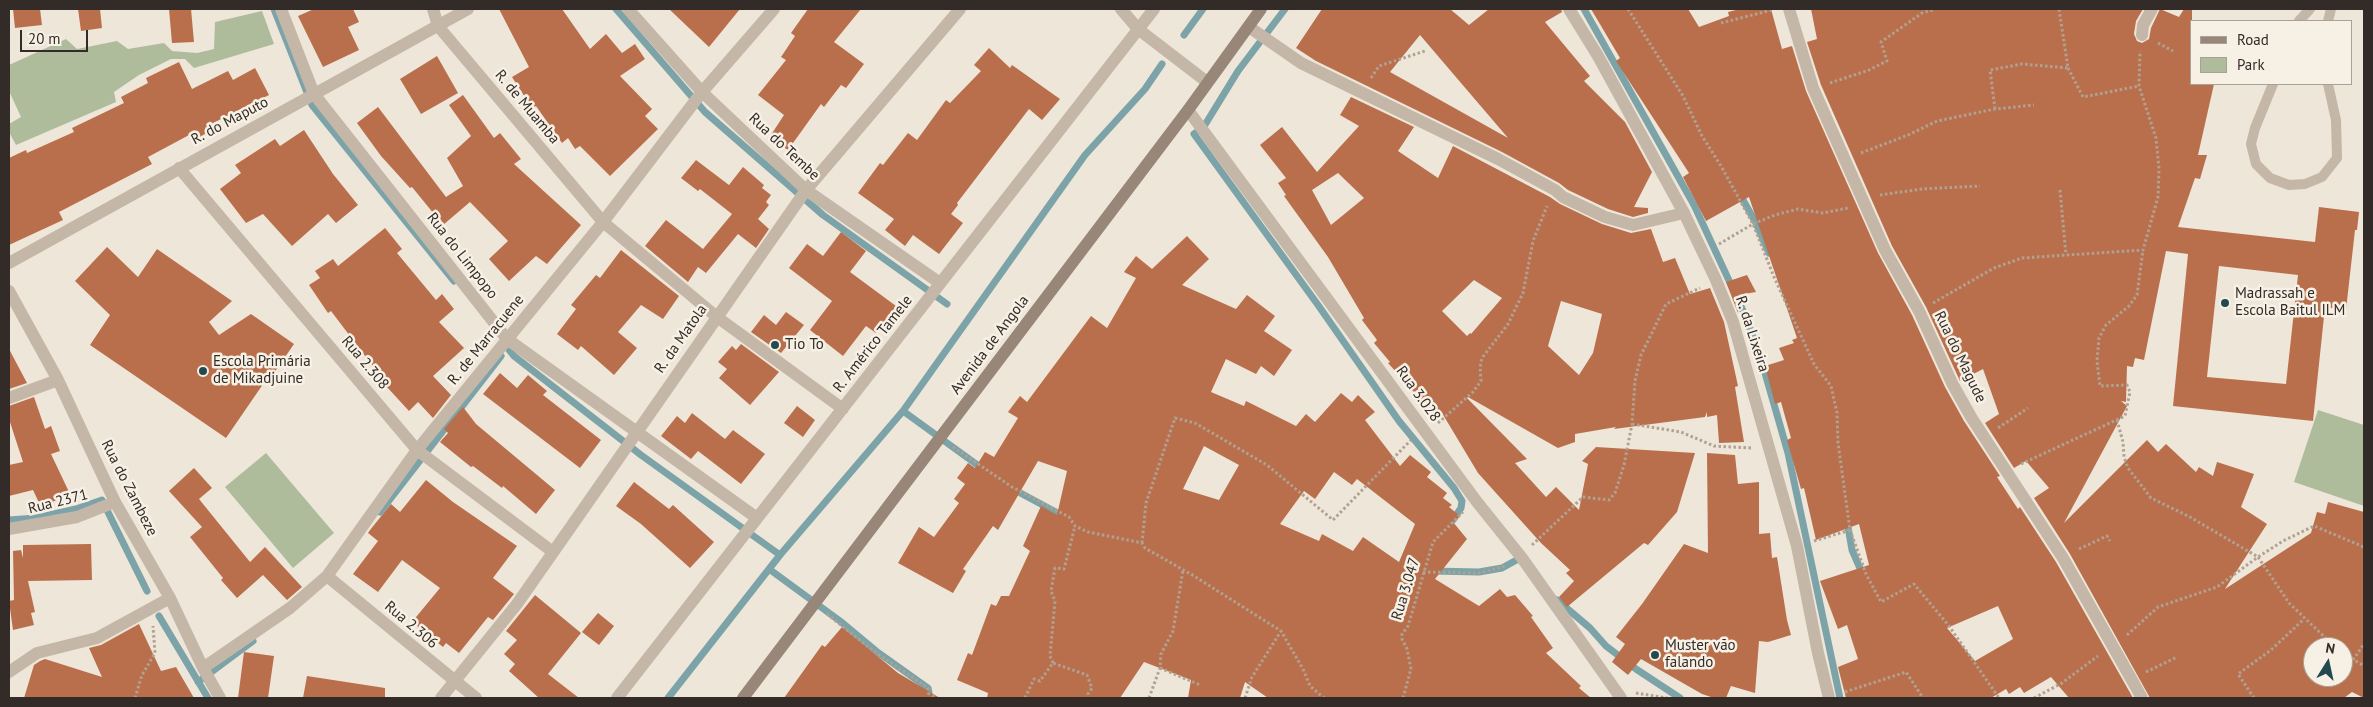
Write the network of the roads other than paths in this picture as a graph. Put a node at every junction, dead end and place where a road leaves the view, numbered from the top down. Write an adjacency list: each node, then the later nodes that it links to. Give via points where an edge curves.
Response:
1 (281, 9): 23 (street, Rua do Limpopo)
2 (433, 9): 15 (street, R. de Muamba)
3 (468, 9): 15 (street, R. do Maputo)
4 (628, 9): 22 (street, Rua do Tembe)
5 (774, 9): 22 (street, R. de Marracuene)
6 (960, 9): 26 (street, R. da Matola)
7 (1121, 9): 17 (street)
8 (1154, 9): 17 (street, R. Américo Tamele)
9 (1262, 9): 16 (main road, Avenida de Angola)
10 (1569, 9): 27 (street, R. da Lixeira)
11 (1789, 9): 55 (street, Rua do Magude, via 1813,88 1885,250 1919,311 1952,383 2062,558)
12 (2152, 9): 18 (street)
13 (2310, 9): 14 (lane)
14 (2300, 20)
15 (438, 26): 23 (street, R. do Maputo); 28 (street, R. de Muamba)
16 (1249, 27): 19 (main road, Avenida de Angola); 27 (street, via 1301,63 1498,159 1605,217 1633,225)
17 (1138, 28): 19 (street); 30 (street, R. Américo Tamele)
18 (2142, 35)
19 (1207, 82): 24 (main road, Avenida de Angola)
20 (2273, 85): 21 (lane, via 2254,128 2251,144 2256,164 2270,178 2289,185 2305,184 2322,177 2337,158 2336,120)
21 (2328, 85)
22 (702, 92): 26 (street, Rua do Tembe); 28 (street, R. de Marracuene)
23 (314, 94): 25 (street, R. do Maputo); 33 (street, Rua do Limpopo)
24 (1188, 110): 53 (main road, Avenida de Angola); 54 (street, Rua 3.028, via 1477,502 1521,556)
25 (179, 168): 29 (street, R. do Maputo); 38 (street, Rua 2.308)
26 (806, 190): 30 (street, Rua do Tembe); 32 (street, R. da Matola)
27 (1684, 213): 48 (street, R. da Lixeira, via 1733,322 1796,546 1818,653)
28 (603, 222): 32 (street, R. de Muamba); 33 (street, R. de Marracuene)
29 (9, 263)
30 (940, 283): 36 (street, R. Américo Tamele)
31 (9, 291): 34 (street, Rua do Zambeze)
32 (717, 317): 36 (street, R. de Muamba); 37 (street, R. da Matola)
33 (507, 339): 37 (street, Rua do Limpopo); 38 (street, R. de Marracuene)
34 (58, 380): 35 (street); 39 (street, Rua do Zambeze)
35 (9, 398)
36 (843, 409): 40 (street, R. Américo Tamele)
37 (637, 433): 40 (street, Rua do Limpopo); 42 (street, R. da Matola)
38 (417, 450): 42 (street, Rua 2.308); 43 (street, R. de Marracuene)
39 (115, 502): 41 (street, Rua 2371, via 77,517); 44 (street, Rua do Zambeze)
40 (757, 518): 52 (street, R. Américo Tamele)
41 (9, 529)
42 (553, 552): 47 (street, R. da Matola)
43 (327, 576): 45 (street, R. de Marracuene, via 290,608); 47 (street, Rua 2.306)
44 (170, 598): 45 (street, Rua do Zambeze); 46 (street, via 97,638 37,653)
45 (203, 668): 49 (street, Rua do Zambeze)
46 (9, 672)
47 (455, 683): 50 (street, R. da Matola); 51 (street, Rua 2.306)
48 (1833, 697)
49 (220, 698)
50 (442, 698)
51 (476, 698)
52 (617, 698)
53 (743, 698)
54 (1621, 698)
55 (2142, 698)

